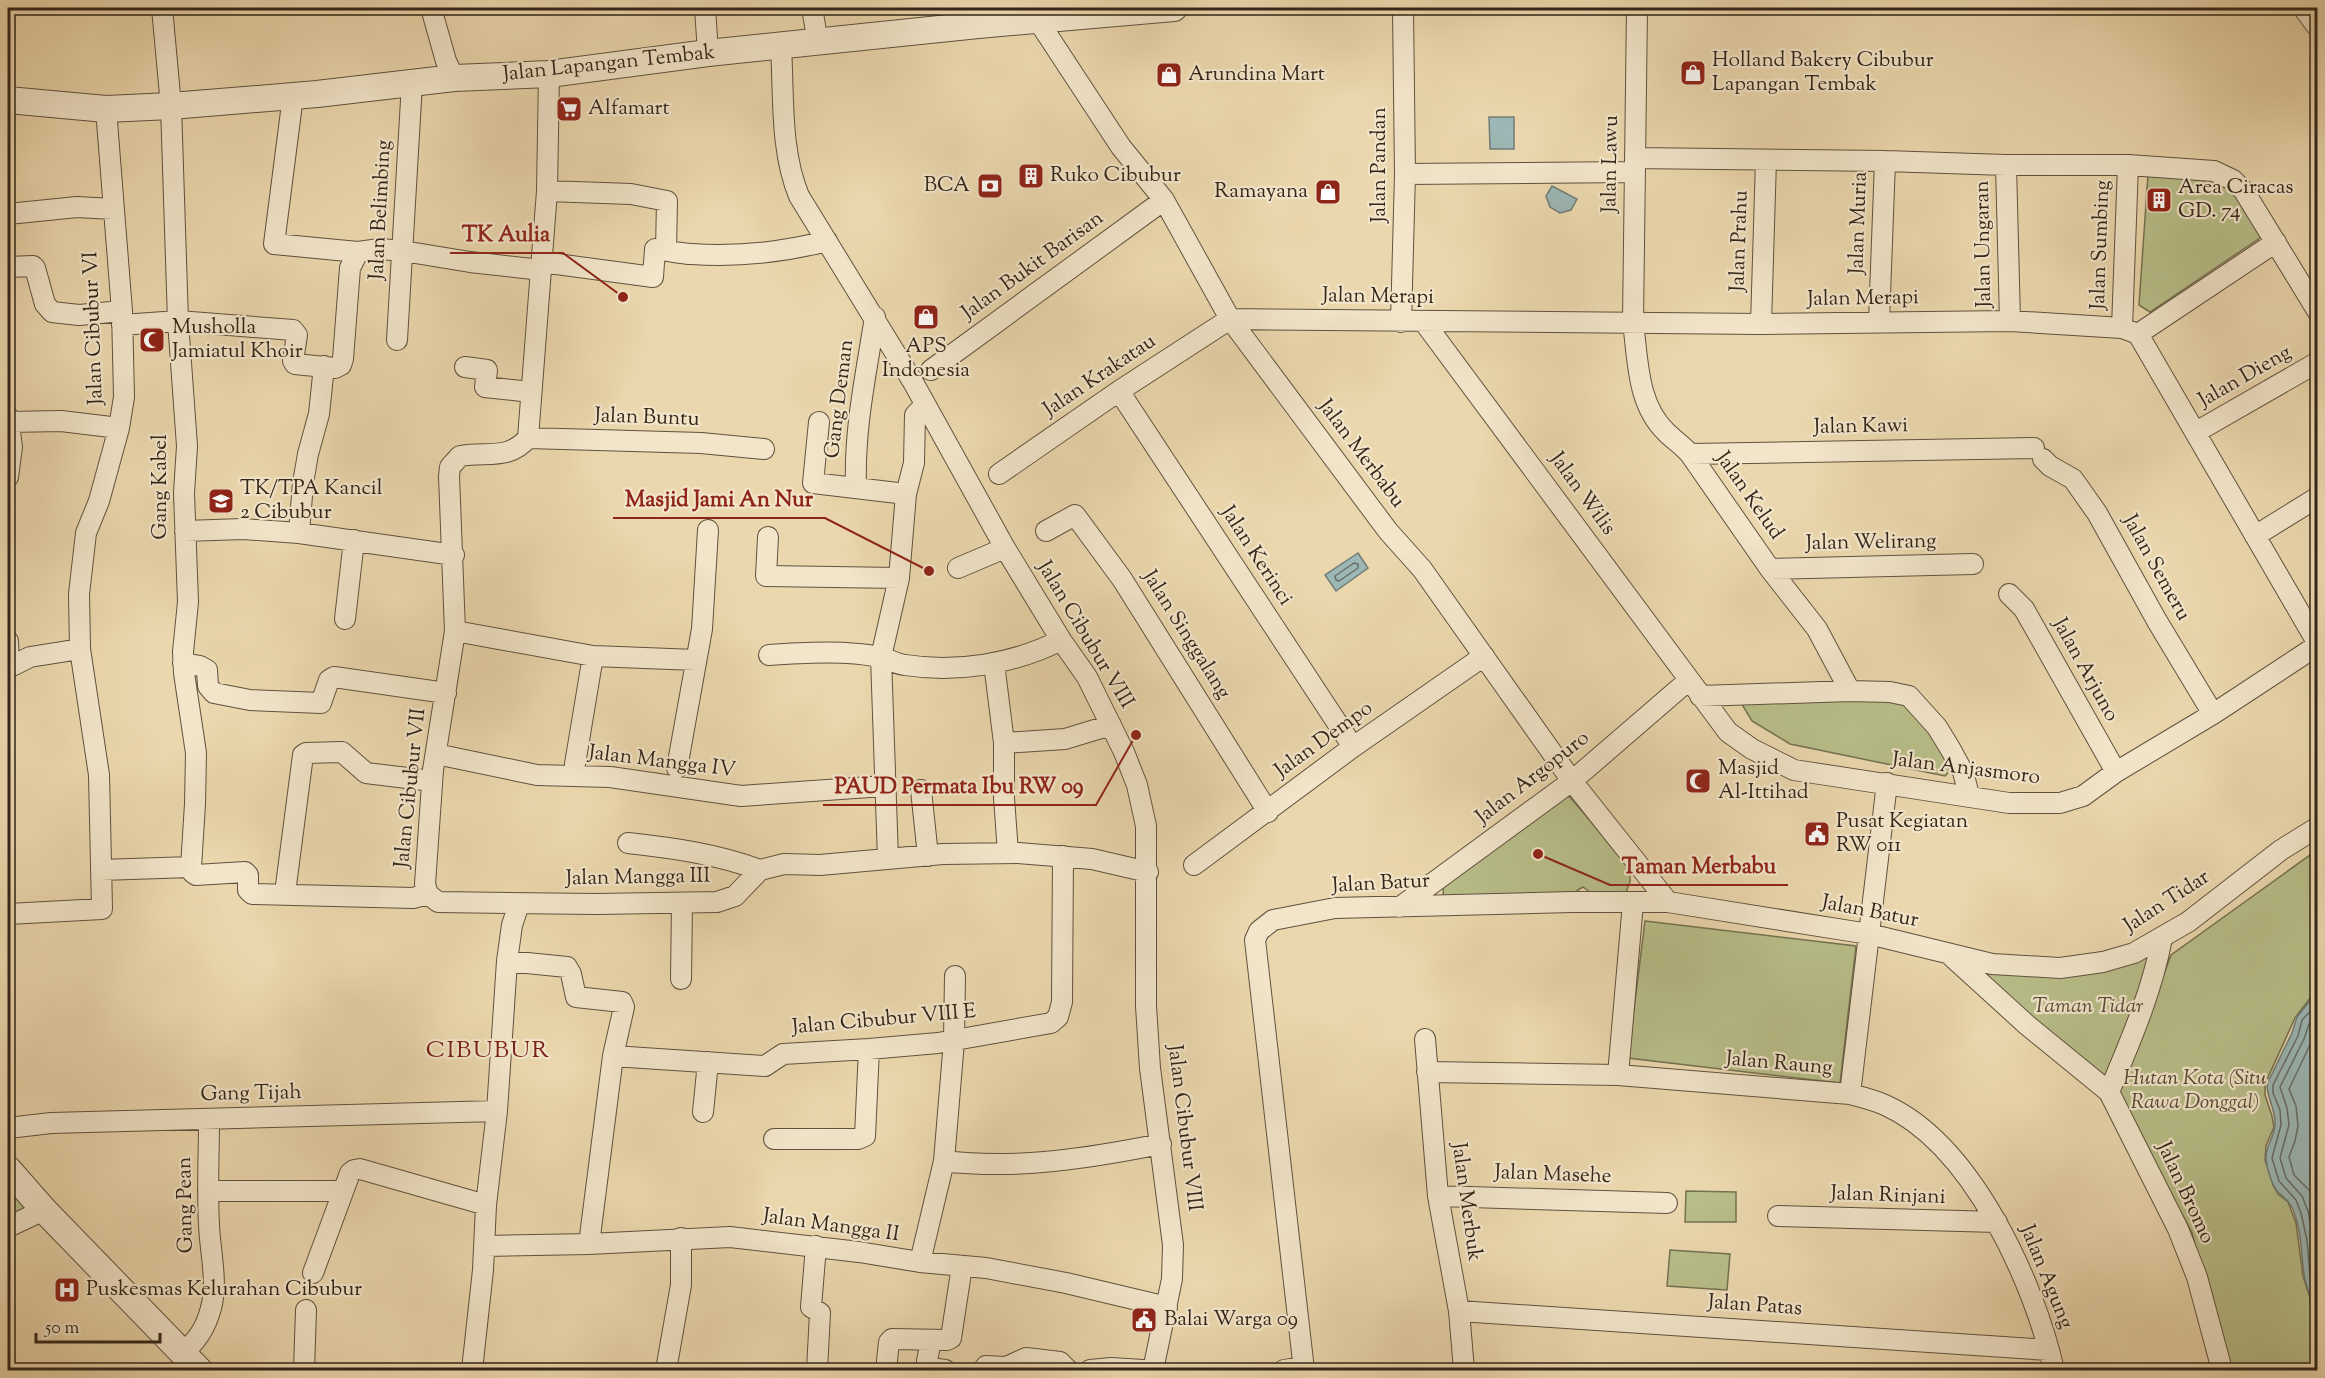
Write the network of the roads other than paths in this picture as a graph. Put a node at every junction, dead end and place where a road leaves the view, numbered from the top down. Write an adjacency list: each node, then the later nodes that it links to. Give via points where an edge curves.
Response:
1 (162, 8): 21 (street, Gang Kabel)
2 (431, 8): 17 (street)
3 (705, 8): 15 (street)
4 (812, 8): 13 (street)
5 (1174, 8): 9 (street, Jalan Lapangan Tembak)
6 (1403, 8): 28 (street, Jalan Pandan)
7 (1637, 8): 25 (street, Jalan Lawu)
8 (2307, 8): 12 (street)
9 (1076, 11): 11 (street, Jalan Lapangan Tembak)
10 (978, 16): 11 (street, Jalan Lapangan Tembak); 13 (street, Jalan Lapangan Tembak)
11 (1037, 19): 30 (street, Jalan Merbabu, via 1121,147)
12 (2318, 23)
13 (818, 43): 14 (street, Jalan Lapangan Tembak)
14 (781, 47): 15 (street, Jalan Lapangan Tembak); 33 (street, Jalan Cibubur VIII, via 790,175)
15 (708, 53): 16 (street, Jalan Lapangan Tembak)
16 (549, 74): 17 (street, Jalan Lapangan Tembak); 29 (street)
17 (454, 78): 18 (street, Jalan Lapangan Tembak)
18 (412, 83): 19 (street, Jalan Lapangan Tembak); 36 (street, Jalan Belimbing)
19 (293, 96): 21 (street, Jalan Lapangan Tembak); 37 (street, via 274,244)
20 (8, 100): 22 (street, Jalan Lapangan Tembak)
21 (171, 106): 22 (street, Jalan Lapangan Tembak); 44 (street, Gang Kabel)
22 (106, 109): 31 (street, Jalan Cibubur VI)
23 (1766, 160): 24 (street); 25 (street); 50 (street, Jalan Prahu)
24 (1885, 161): 26 (street); 49 (street, Jalan Muria)
25 (1635, 165): 28 (street); 48 (street, Jalan Lawu)
26 (2006, 165): 27 (street); 45 (street, Jalan Ungaran)
27 (2128, 165): 34 (street, via 2224,174 2244,191); 51 (street, Jalan Sumbing)
28 (1405, 174): 46 (street, Jalan Pandan)
29 (547, 191): 35 (street, via 631,194 667,201); 38 (street)
30 (1164, 200): 43 (street, Jalan Merbabu); 56 (street, Jalan Bukit Barisan)
31 (113, 209): 32 (street, via 77,207); 42 (street, Jalan Cibubur VI)
32 (8, 214)
33 (827, 241): 35 (street, via 764,253 691,254); 41 (street, Jalan Cibubur VIII)
34 (2276, 242): 40 (street); 51 (street)
35 (666, 250): 38 (street, via 655,249 653,277)
36 (404, 251): 37 (street); 38 (street, via 470,262); 52 (street, Jalan Belimbing)
37 (358, 252): 54 (street, via 350,268 343,359 336,368)
38 (541, 266): 58 (street)
39 (8, 267): 42 (street, via 34,266 45,304 52,312)
40 (2318, 312)
41 (875, 317): 59 (street, Jalan Cibubur VIII); 70 (street, Gang Deman, via 858,422)
42 (122, 318): 44 (street); 62 (street, Jalan Cibubur VI, via 124,396)
43 (1230, 319): 46 (street, Jalan Merapi); 57 (street, Jalan Krakatau); 95 (street, Jalan Merbabu)
44 (178, 321): 54 (street, via 292,330 297,335 293,363); 74 (street, Gang Kabel, via 187,446)
45 (2010, 321): 49 (street, Jalan Merapi); 51 (street, Jalan Merapi)
46 (1401, 322): 47 (street, Jalan Merapi)
47 (1424, 322): 48 (street, Jalan Merapi); 101 (street, Jalan Wilis)
48 (1633, 322): 50 (street, Jalan Merapi); 67 (street, Jalan Kelud, via 1637,369 1651,413)
49 (1879, 322): 50 (street, Jalan Merapi)
50 (1761, 324)
51 (2130, 331): 63 (street)
52 (397, 340)
53 (2318, 362): 63 (street, Jalan Dieng)
54 (324, 366): 76 (street, via 319,414 303,483)
55 (465, 366): 58 (street, via 487,370 485,387)
56 (931, 370)
57 (1119, 391): 68 (street, Jalan Krakatau); 107 (street, Jalan Kerinci)
58 (531, 392): 64 (street)
59 (926, 405): 71 (street, via 915,416 914,463); 80 (street, Jalan Cibubur VIII)
60 (8, 420): 62 (street); 69 (street, via 12,447)
61 (819, 422): 70 (street, via 813,483)
62 (119, 428): 92 (street, Jalan Cibubur VI, via 87,533 79,594)
63 (2196, 432): 77 (street)
64 (528, 438): 65 (street, Jalan Buntu, via 701,443); 81 (street, Jalan Cibubur VII, via 514,451 460,456 450,467)
65 (765, 449)
66 (2039, 453): 67 (street, Jalan Kawi); 104 (street, Jalan Semeru, via 2050,466 2073,479 2097,513)
67 (1690, 454): 84 (street, Jalan Kelud)
68 (999, 474)
69 (8, 477)
70 (856, 487): 71 (street)
71 (906, 494): 85 (street)
72 (2318, 497): 77 (street)
73 (708, 530): 97 (street, via 702,629)
74 (185, 531): 76 (street, via 243,529); 98 (street, Gang Kabel, via 188,602)
75 (1046, 531): 118 (street, Jalan Singgalang, via 1076,515 1122,579)
76 (299, 533): 79 (street)
77 (2255, 536): 91 (street)
78 (768, 537): 85 (street, via 766,576)
79 (354, 540): 81 (street); 87 (street)
80 (1005, 548): 83 (street); 89 (street, Jalan Cibubur VIII)
81 (454, 555): 88 (street, Jalan Cibubur VII)
82 (1973, 564): 84 (street, Jalan Welirang)
83 (958, 568)
84 (1770, 569): 102 (street, Jalan Kelud, via 1817,629)
85 (899, 578): 96 (street)
86 (2009, 594): 111 (street, Jalan Arjuno, via 2024,609)
87 (345, 619)
88 (455, 631): 94 (street); 103 (street, Jalan Cibubur VII)
89 (1061, 640): 99 (street); 105 (street, Jalan Cibubur VIII, via 1087,677)
90 (8, 641): 100 (street)
91 (2318, 645): 104 (street, Jalan Anjasmoro)
92 (80, 649): 100 (street, via 30,657); 127 (street, Jalan Cibubur VI, via 99,776)
93 (769, 655): 96 (street)
94 (593, 656): 97 (street); 109 (street)
95 (1484, 656): 107 (street, Jalan Dempo); 113 (street, Jalan Merbabu)
96 (881, 657): 99 (street, via 921,667); 115 (street)
97 (696, 660): 110 (street)
98 (183, 663): 103 (street, via 207,670 208,686 214,693 250,699 321,703 329,680 334,677); 126 (street, Gang Kabel, via 196,753)
99 (994, 663): 106 (street)
100 (8, 667)
101 (1695, 688): 102 (street); 113 (street, Jalan Argopuro); 114 (street, Jalan Anjasmoro, via 1728,732 1794,770)
102 (1850, 691): 117 (street, via 1910,696 1951,750)
103 (446, 693): 108 (street, Jalan Cibubur VII)
104 (2212, 714): 111 (street, Jalan Anjasmoro)
105 (1111, 725): 106 (street, via 1065,739); 129 (street, Jalan Cibubur VIII, via 1137,785 1146,826)
106 (1004, 743): 121 (street)
107 (1353, 747): 118 (street, Jalan Dempo)
108 (436, 754): 112 (street, Jalan Cibubur VII); 115 (street, Jalan Mangga IV, via 537,775 610,777 741,796)
109 (575, 764)
110 (677, 768)
111 (2116, 772): 117 (street, Jalan Anjasmoro, via 2083,796 2060,803 2022,804)
112 (432, 781): 130 (street, via 366,773 342,752 303,755); 131 (street, Jalan Cibubur VII, via 425,884)
113 (1572, 782): 132 (street, Jalan Merbabu); 136 (street, Jalan Argopuro)
114 (1887, 783): 117 (street, Jalan Anjasmoro); 138 (street, Jalan Raung)
115 (884, 786): 124 (street)
116 (921, 790): 122 (street)
117 (1969, 795)
118 (1268, 812): 125 (street, Jalan Dempo)
119 (2318, 827): 139 (street, Jalan Tidar)
120 (628, 843): 128 (street, via 700,852)
121 (1008, 853): 122 (street); 123 (street)
122 (928, 855): 124 (street)
123 (1063, 856): 129 (street); 145 (street, Jalan Cibubur VIII E, via 1062,1002 1058,1017 1051,1023)
124 (888, 859): 128 (street, via 784,864)
125 (1194, 865)
126 (191, 867): 127 (street); 130 (street, via 196,875 245,872 252,894)
127 (101, 870): 137 (street, Jalan Cibubur VI, via 102,909)
128 (760, 870): 135 (street, Jalan Mangga III, via 728,900)
129 (1148, 872): 158 (street, Jalan Cibubur VIII, via 1146,1006)
130 (285, 893): 131 (street, via 413,898)
131 (428, 894): 134 (street, Jalan Cibubur VII, via 438,902)
132 (1668, 902): 133 (street, Jalan Batur); 138 (street, Jalan Batur)
133 (1633, 903): 136 (street, Jalan Batur); 150 (street)
134 (519, 904): 135 (street, Jalan Mangga III); 141 (street)
135 (682, 904): 143 (street)
136 (1400, 907): 183 (street, Jalan Batur, via 1335,908 1281,917 1256,935)
137 (8, 914)
138 (1869, 934): 140 (street, Jalan Batur); 152 (street, Jalan Raung)
139 (2162, 938): 140 (street, Jalan Tidar, via 2134,953 2060,968 1992,964); 151 (street, via 2140,1018)
140 (1949, 954): 151 (street, via 2027,1026)
141 (507, 961): 147 (street, via 567,967 576,998 622,1002); 153 (street)
142 (955, 976): 145 (street)
143 (681, 979)
144 (1425, 1039): 149 (street, Jalan Merbuk)
145 (954, 1041): 146 (street, Jalan Cibubur VIII E); 159 (street)
146 (869, 1049): 148 (street, Jalan Cibubur VIII E, via 783,1054 762,1066); 157 (street, via 865,1136)
147 (613, 1056): 148 (street); 171 (street)
148 (708, 1062): 154 (street)
149 (1427, 1072): 150 (street, Jalan Raung); 163 (street, Jalan Merbuk)
150 (1618, 1075): 152 (street, Jalan Raung)
151 (2109, 1092): 198 (street, Jalan Bromo, via 2182,1240 2200,1287)
152 (1850, 1094): 168 (street, Jalan Agung, via 1886,1106 1925,1131 1958,1164)
153 (497, 1111): 155 (street, Gang Tijah); 165 (street)
154 (703, 1112)
155 (209, 1119): 156 (street, Gang Tijah, via 51,1123); 161 (street, Gang Pean)
156 (8, 1128)
157 (774, 1139)
158 (1161, 1144): 159 (street, via 1029,1164); 177 (street, Jalan Cibubur VIII, via 1173,1245)
159 (944, 1161): 174 (street)
160 (8, 1169): 166 (street)
161 (208, 1191): 162 (street); 182 (street, Gang Pean, via 213,1293)
162 (343, 1191): 165 (street, via 350,1173 360,1169); 176 (street)
163 (1438, 1196): 164 (street, Jalan Masehe); 179 (street, Jalan Merbuk)
164 (1667, 1203)
165 (486, 1205): 172 (street)
166 (44, 1210): 169 (street); 182 (street)
167 (1778, 1216): 168 (street, Jalan Rinjani)
168 (1997, 1222): 181 (street, Jalan Agung, via 2026,1282)
169 (8, 1227)
170 (681, 1238): 171 (street, Jalan Mangga II); 173 (street, Jalan Mangga II, via 730,1237); 186 (street, via 681,1285)
171 (589, 1244): 172 (street, Jalan Mangga II)
172 (484, 1246): 185 (street)
173 (816, 1246): 174 (street, Jalan Mangga II); 187 (street, via 811,1307 820,1313)
174 (920, 1262): 175 (street, Jalan Mangga II)
175 (962, 1266): 177 (street, Jalan Mangga II, via 1066,1283); 180 (street, via 951,1338)
176 (314, 1272)
177 (1167, 1306): 194 (street, Jalan Cibubur VIII)
178 (306, 1310): 184 (street)
179 (1459, 1311): 181 (street, Jalan Patas); 196 (street, Jalan Merbuk)
180 (931, 1340): 188 (street, via 890,1340); 189 (street, via 927,1361 930,1368)
181 (2049, 1350): 197 (street, Jalan Agung)
182 (190, 1362)
183 (1303, 1369): 195 (street)
184 (304, 1371)
185 (472, 1371)
186 (666, 1371)
187 (817, 1371)
188 (886, 1371)
189 (945, 1371)
190 (983, 1371): 191 (street, via 986,1366 1006,1366 1026,1358 1060,1362)
191 (1068, 1371)
192 (1090, 1371): 193 (street)
193 (1143, 1371)
194 (1152, 1371)
195 (1284, 1371)
196 (1464, 1371)
197 (2054, 1371)
198 (2222, 1371)

